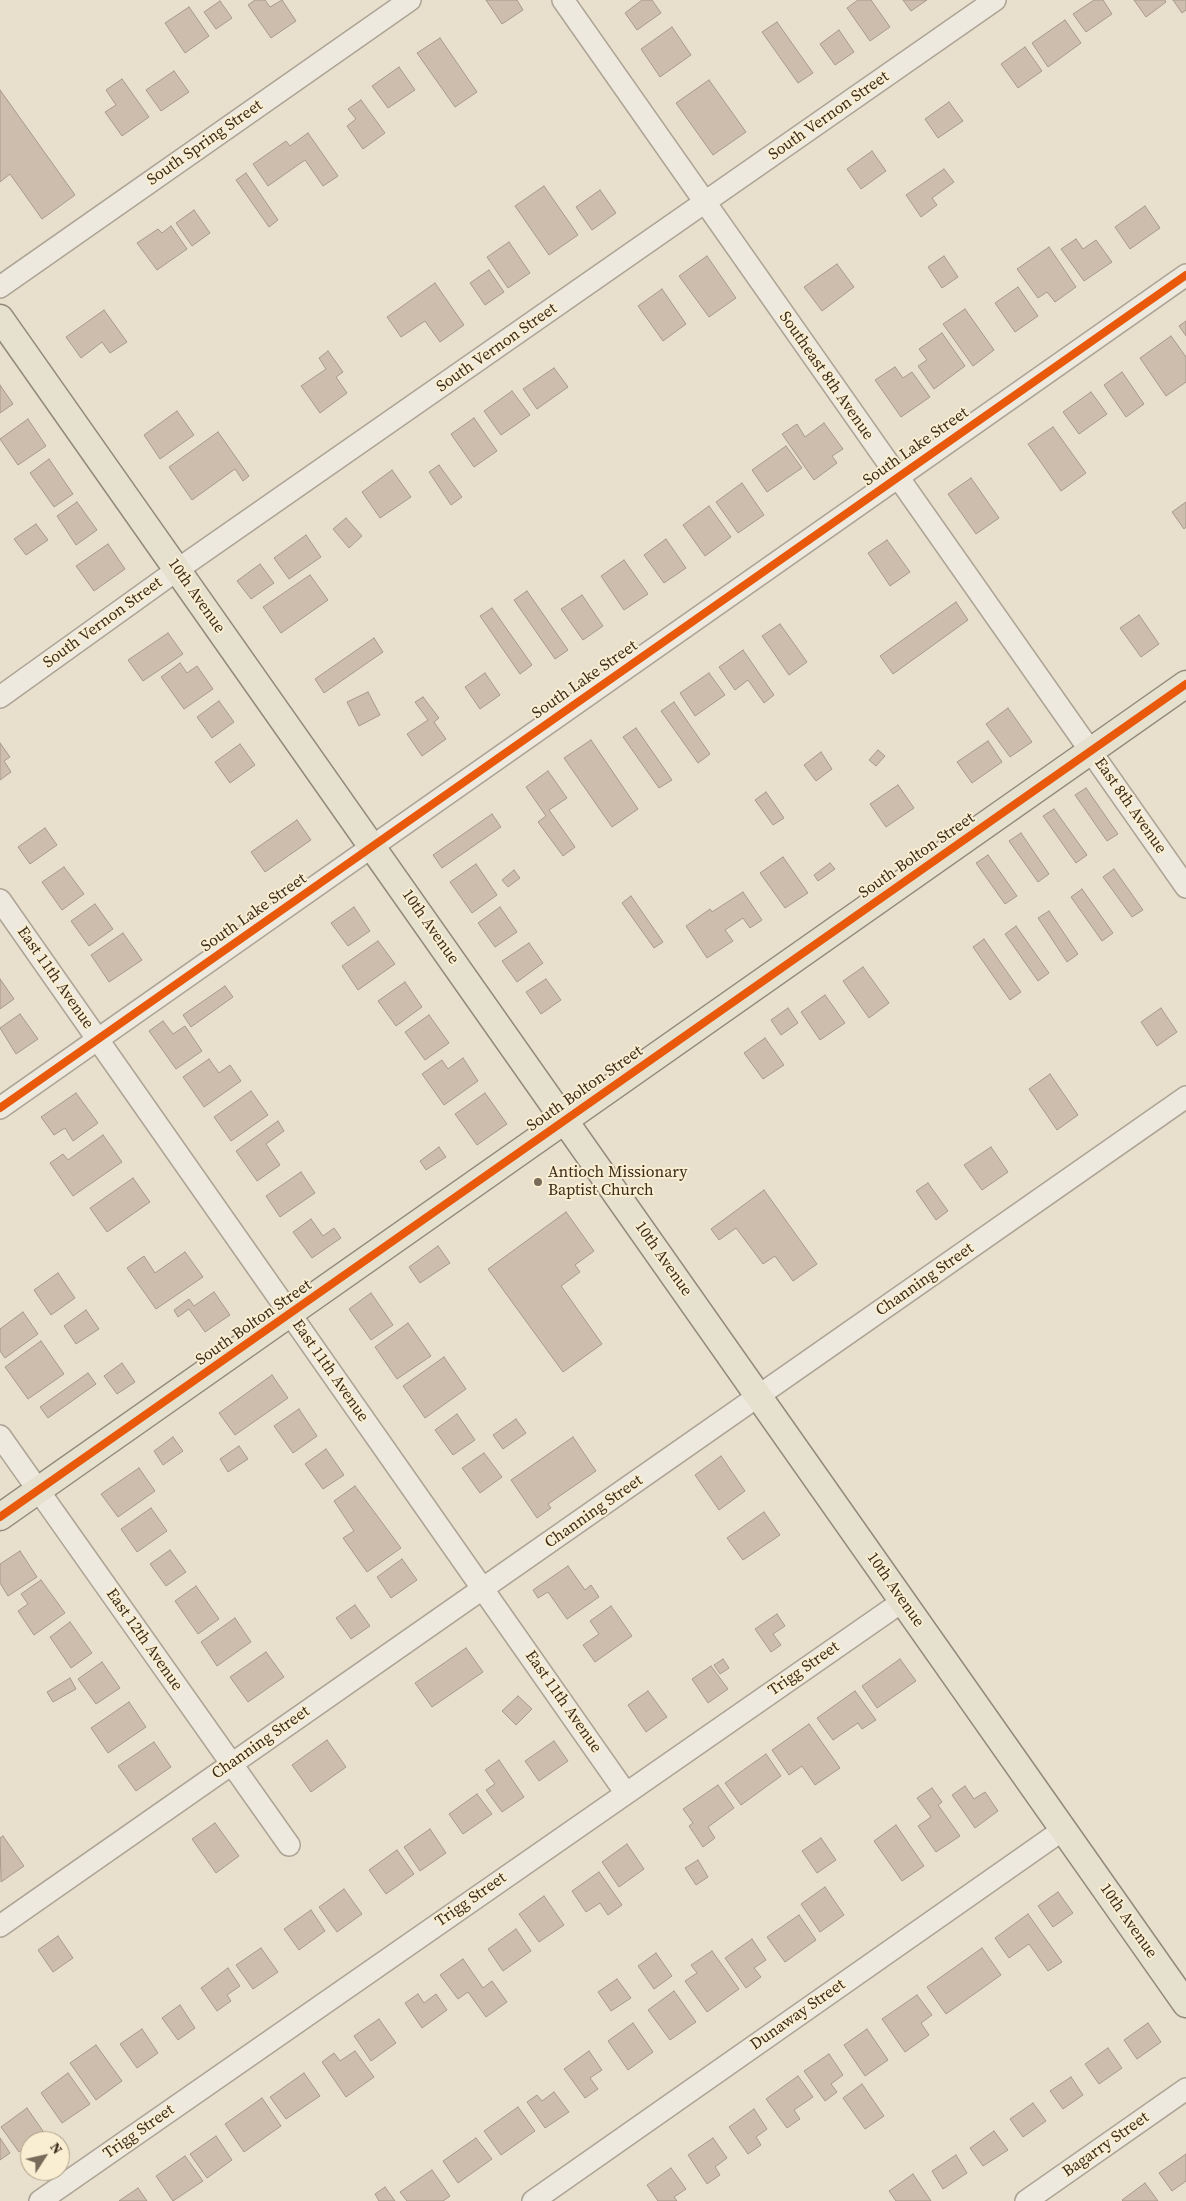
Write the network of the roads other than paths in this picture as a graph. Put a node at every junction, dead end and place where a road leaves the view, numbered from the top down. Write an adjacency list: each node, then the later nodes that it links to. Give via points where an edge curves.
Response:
1 (410, 0): 6 (street, South Spring Street)
2 (563, 0): 4 (street, Southeast 8th Avenue)
3 (995, 0): 4 (street, South Vernon Street)
4 (706, 202): 8 (street, Southeast 8th Avenue); 9 (street, South Vernon Street)
5 (1186, 274): 8 (street, South Lake Street)
6 (0, 287)
7 (0, 318): 9 (main road, 10th Avenue)
8 (897, 478): 12 (street, Southeast 8th Avenue); 13 (street, South Lake Street)
9 (177, 570): 11 (street, South Vernon Street); 13 (main road, 10th Avenue)
10 (1186, 684): 12 (main road, South Bolton Street)
11 (0, 697)
12 (1091, 751): 14 (street, East 8th Avenue); 19 (main road, South Bolton Street)
13 (373, 846): 16 (street, South Lake Street); 19 (main road, 10th Avenue)
14 (1186, 887)
15 (0, 900): 16 (street, East 11th Avenue)
16 (98, 1038): 18 (street, South Lake Street); 20 (street, East 11th Avenue)
17 (1186, 1097): 21 (street, Channing Street)
18 (0, 1108)
19 (565, 1120): 20 (main road, South Bolton Street); 21 (main road, 10th Avenue)
20 (290, 1315): 23 (main road, South Bolton Street); 25 (street, East 11th Avenue)
21 (759, 1396): 25 (street, Channing Street); 26 (main road, 10th Avenue)
22 (0, 1436): 23 (street, East 12th Avenue)
23 (38, 1490): 24 (main road, South Bolton Street); 27 (street, East 12th Avenue)
24 (0, 1517)
25 (484, 1589): 27 (street, Channing Street); 28 (street, East 11th Avenue)
26 (903, 1601): 28 (street, Trigg Street); 29 (main road, 10th Avenue)
27 (232, 1764): 30 (street, East 12th Avenue); 31 (street, Channing Street)
28 (625, 1792): 34 (street, Trigg Street)
29 (1064, 1829): 32 (main road, 10th Avenue); 35 (street, Dunaway Street)
30 (289, 1845)
31 (0, 1926)
32 (1186, 2004)
33 (1186, 2089): 36 (street, Bagarry Street)
34 (40, 2201)
35 (533, 2201)
36 (1026, 2201)

